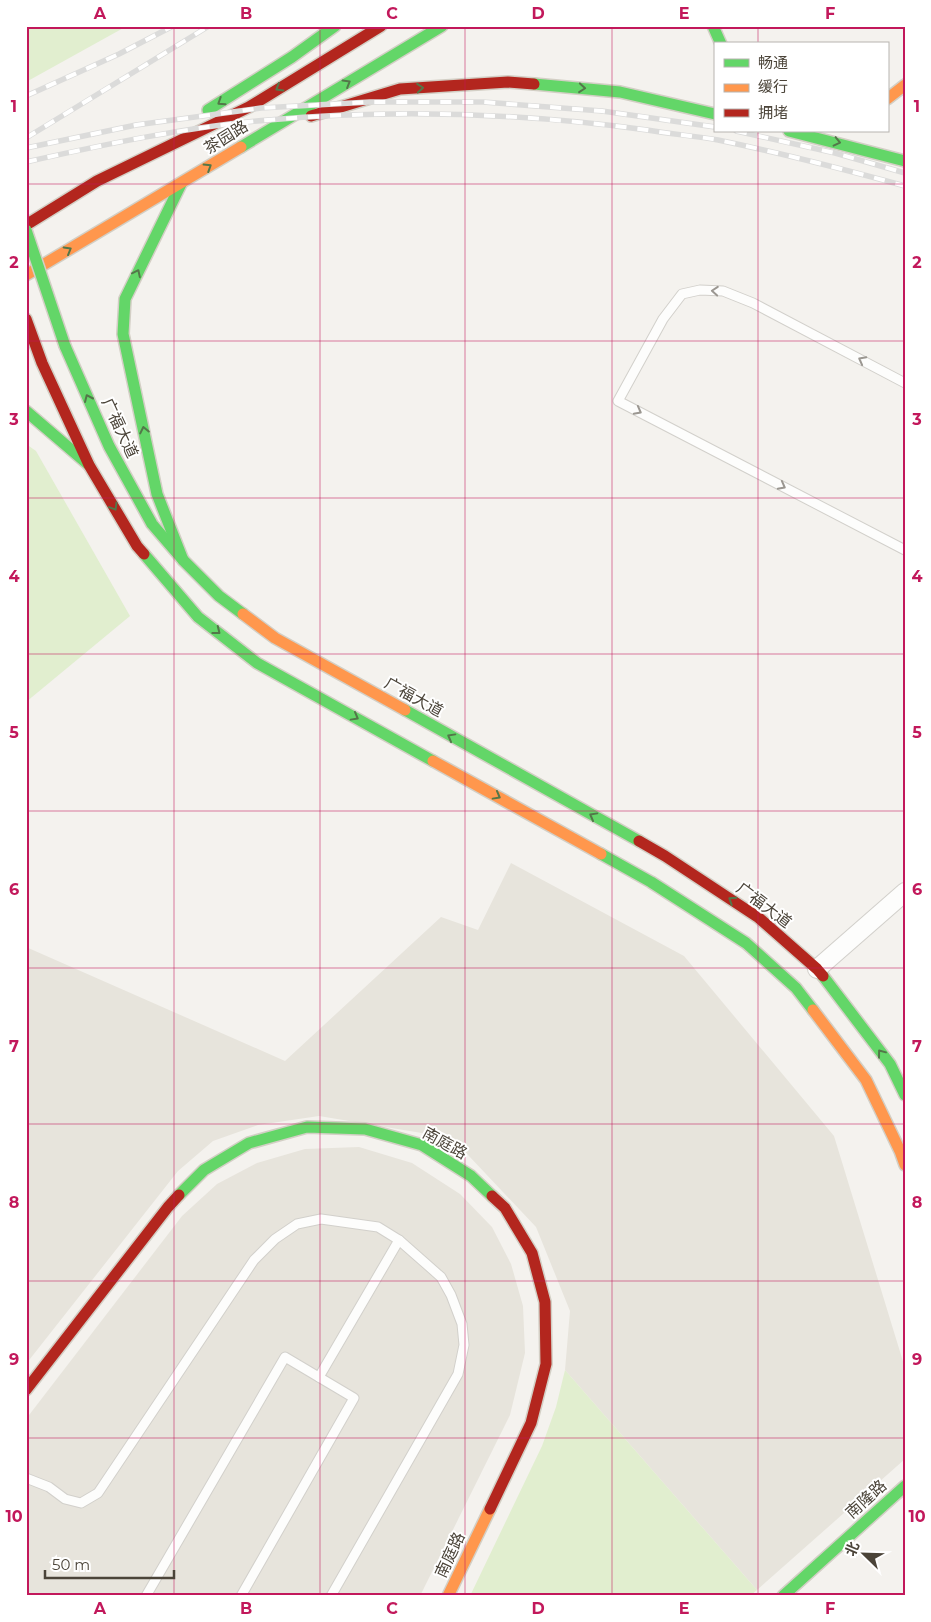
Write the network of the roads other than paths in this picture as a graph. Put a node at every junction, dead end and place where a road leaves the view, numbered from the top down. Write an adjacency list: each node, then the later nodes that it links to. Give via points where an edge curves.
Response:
1 (335, 26): 8 (main road, one-way to 8)
2 (380, 26): 14 (main road, 茶园路, one-way to 14, via 249,107)
3 (442, 26): 11 (main road, 茶园路, one-way to 3)
4 (713, 26): 5 (main road)
5 (720, 42)
6 (905, 85): 7 (main road)
7 (888, 98)
8 (202, 114)
9 (714, 114): 11 (main road, one-way to 9, via 400,89 508,82 620,92)
10 (186, 124): 14 (main road)
11 (272, 128): 15 (main road, 茶园路, one-way to 11)
12 (793, 132): 13 (main road, one-way to 13)
13 (905, 161)
14 (97, 182): 16 (main road, 茶园路)
15 (181, 184): 18 (main road, 茶园路, one-way to 15); 24 (main road, one-way to 15, via 157,494 123,334 125,299)
16 (26, 225)
17 (26, 230): 24 (main road, 广福大道, one-way to 17, bridge, via 152,524 109,446 65,346)
18 (26, 275)
19 (26, 319): 22 (main road, via 42,363)
20 (905, 382): 23 (lane, one-way to 23, via 753,304 723,291 700,290 682,294 663,319 618,401)
21 (26, 411): 22 (main road)
22 (89, 465): 28 (main road, one-way to 28, via 136,546 198,617 258,663 651,882 746,943 796,988 866,1080)
23 (905, 550)
24 (183, 560): 26 (main road, 广福大道, one-way to 24, via 759,918 664,856 275,638 219,596)
25 (905, 892): 26 (street)
26 (817, 969): 27 (main road, 广福大道, one-way to 26, via 890,1064)
27 (905, 1095)
28 (905, 1166)
29 (399, 1240): 30 (lane); 32 (lane, via 378,1226 321,1219 297,1224 275,1239 254,1260 98,1493 81,1503 65,1499 49,1487); 36 (lane, via 441,1276 462,1324 464,1345 458,1374)
30 (319, 1377): 34 (lane, via 285,1357); 35 (lane, via 354,1398)
31 (26, 1390): 37 (main road, 南庭路, via 168,1207 204,1170 249,1143 307,1127 365,1129 422,1146 471,1176 505,1208 532,1253 544,1302 546,1364 531,1423)
32 (26, 1478)
33 (905, 1486): 38 (main road, 南隆路)
34 (146, 1596)
35 (241, 1596)
36 (330, 1596)
37 (448, 1596)
38 (783, 1596)

